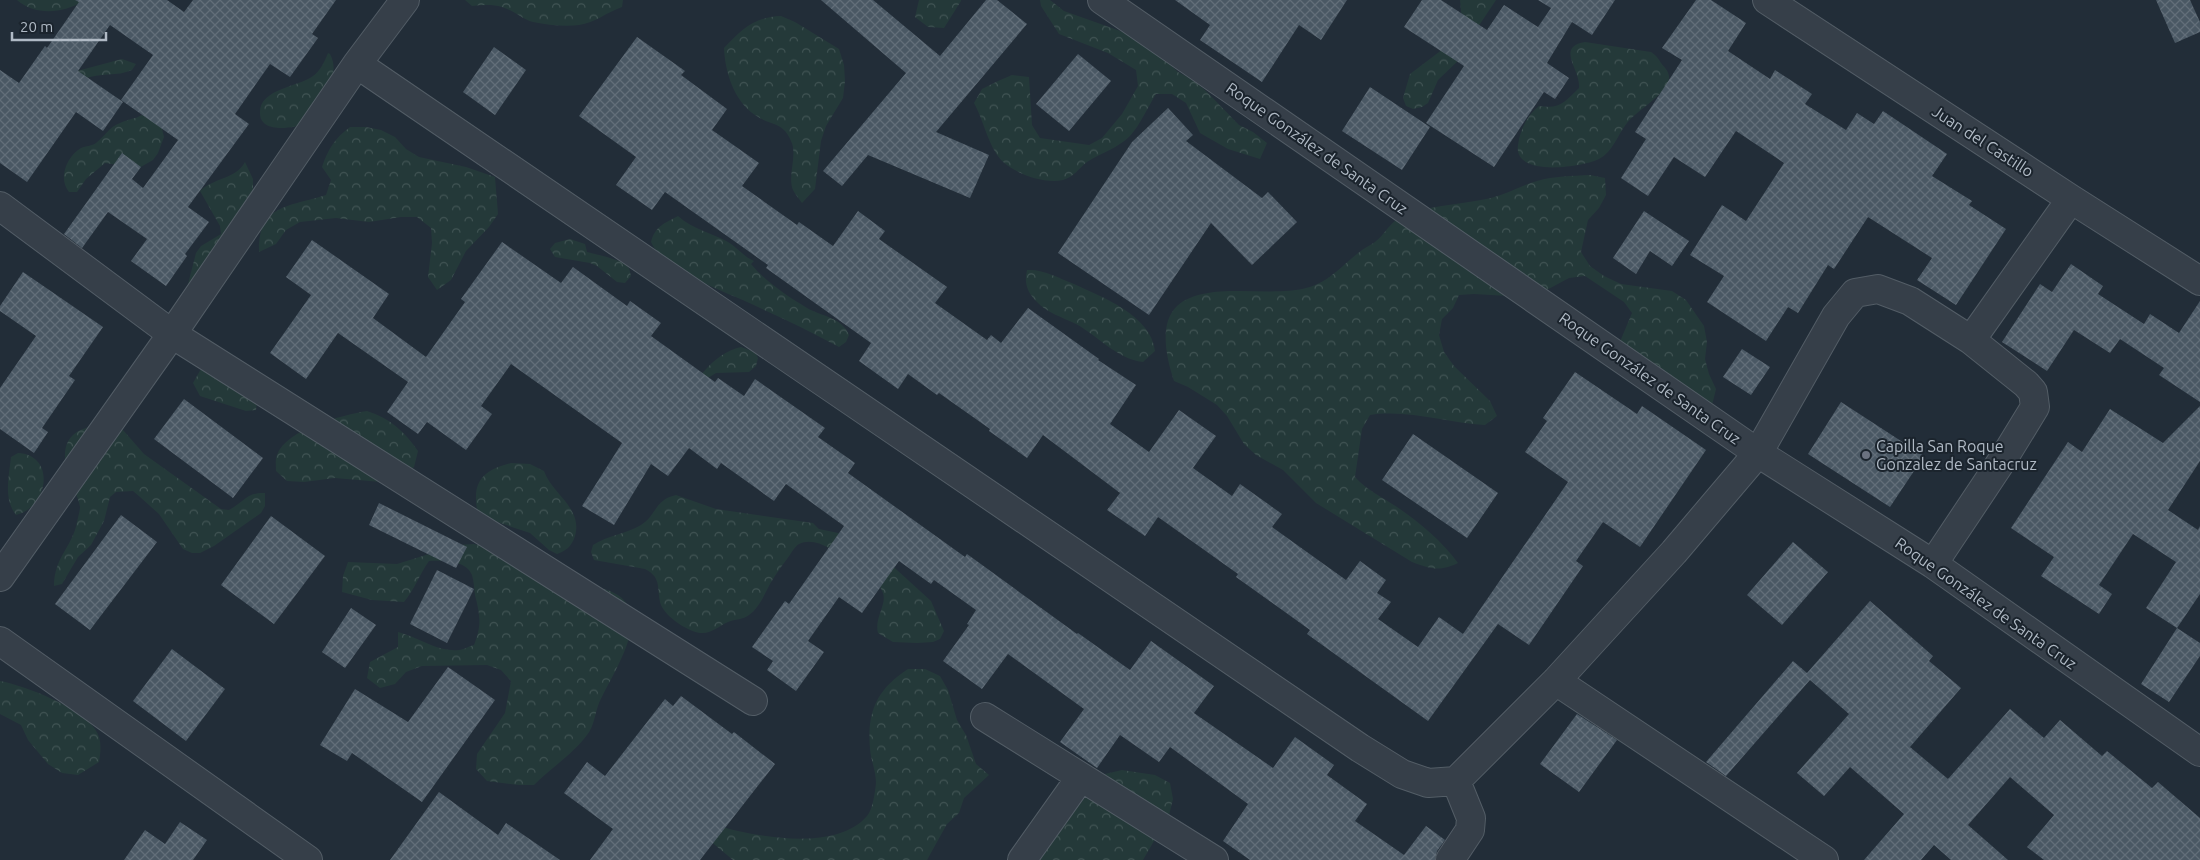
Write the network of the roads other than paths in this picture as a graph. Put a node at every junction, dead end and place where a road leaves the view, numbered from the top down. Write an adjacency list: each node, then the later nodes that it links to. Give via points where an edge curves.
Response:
1 (405, 0): 4 (street)
2 (1102, 0): 10 (street, Roque González de Santa Cruz)
3 (1767, 0): 5 (street, Juan del Castillo)
4 (357, 64): 8 (street); 19 (street, via 1360,748 1402,774 1428,783)
5 (2071, 199): 7 (street, Juan del Castillo); 9 (street)
6 (0, 206): 8 (street)
7 (2200, 281)
8 (172, 334): 12 (street); 15 (street)
9 (1971, 340): 10 (street, via 1910,301 1878,289 1855,292 1836,316); 11 (street, via 2026,384 2033,392 2035,407)
10 (1758, 453): 11 (street, Roque González de Santa Cruz); 14 (street, via 1674,552)
11 (1933, 564): 17 (street, Roque González de Santa Cruz)
12 (0, 577)
13 (0, 641): 20 (street)
14 (1556, 681): 19 (street); 24 (street)
15 (753, 701)
16 (985, 717): 18 (street)
17 (2196, 741)
18 (1081, 776): 21 (street); 22 (street)
19 (1456, 782): 23 (street, via 1471,818 1470,830)
20 (308, 860)
21 (1022, 860)
22 (1214, 860)
23 (1450, 860)
24 (1824, 860)

